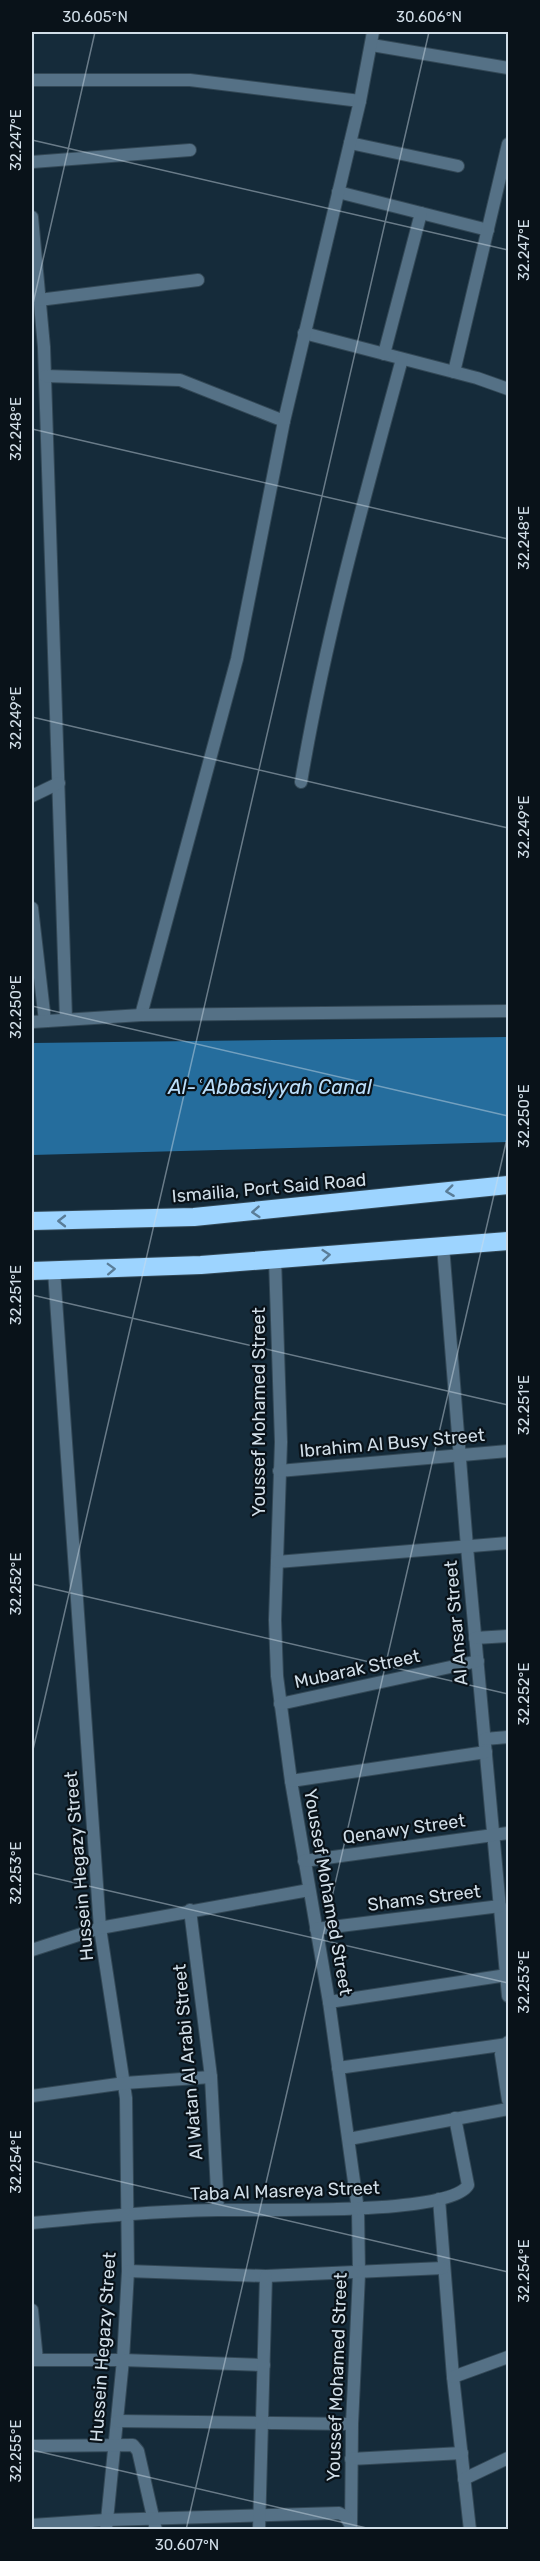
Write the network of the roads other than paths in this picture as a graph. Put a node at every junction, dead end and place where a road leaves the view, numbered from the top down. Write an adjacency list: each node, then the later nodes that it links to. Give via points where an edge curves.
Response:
1 (373, 32): 2 (street)
2 (372, 45): 3 (street); 5 (street)
3 (508, 68)
4 (32, 80): 5 (street, via 190,80)
5 (360, 101): 6 (street)
6 (350, 143): 10 (street); 11 (street)
7 (508, 144): 14 (street)
8 (190, 150): 9 (street)
9 (32, 162)
10 (458, 166)
11 (338, 192): 12 (street); 17 (street)
12 (421, 213): 14 (street); 18 (street)
13 (32, 217): 16 (street)
14 (488, 230): 20 (street)
15 (198, 280): 16 (street)
16 (39, 300): 21 (street)
17 (304, 333): 18 (street); 23 (street)
18 (384, 354): 19 (street)
19 (402, 360): 20 (street); 24 (street, via 356,528)
20 (454, 372): 22 (street)
21 (45, 376): 23 (street, via 180,380); 25 (street)
22 (508, 389)
23 (284, 421): 29 (street, via 229,692)
24 (301, 782)
25 (59, 783): 26 (street); 30 (street)
26 (32, 796)
27 (32, 908): 31 (street)
28 (508, 1011): 29 (street)
29 (141, 1015): 30 (street)
30 (66, 1019): 31 (street)
31 (45, 1021): 32 (street)
32 (32, 1022)
33 (508, 1185): 34 (highway, Ismailia, Port Said Road, one-way to 34, via 204,1216)
34 (32, 1221)
35 (508, 1241): 36 (highway)
36 (443, 1246): 37 (highway, one-way to 36); 41 (street, Al Ansar Street)
37 (275, 1259): 39 (highway, one-way to 37); 42 (street, Youssef Mohamed Street)
38 (32, 1271): 39 (highway)
39 (54, 1271): 59 (street, Hussein Hegazy Street)
40 (508, 1450): 41 (street, Ibrahim Al Busy Street)
41 (459, 1454): 42 (street, Ibrahim Al Busy Street); 44 (street, Al Ansar Street)
42 (279, 1471): 45 (street, Youssef Mohamed Street)
43 (508, 1543): 44 (street)
44 (467, 1546): 45 (street); 47 (street, Al Ansar Street)
45 (277, 1562): 49 (street, Youssef Mohamed Street)
46 (508, 1636): 47 (street)
47 (475, 1638): 48 (street, Al Ansar Street)
48 (478, 1661): 49 (street, Mubarak Street); 51 (street, Al Ansar Street)
49 (280, 1704): 52 (street, Youssef Mohamed Street)
50 (508, 1737): 51 (street)
51 (485, 1746): 52 (street); 54 (street, Al Ansar Street)
52 (291, 1781): 55 (street, Youssef Mohamed Street)
53 (508, 1833): 54 (street, Qenawy Street)
54 (493, 1834): 55 (street, Qenawy Street); 57 (street, Al Ansar Street)
55 (304, 1861): 56 (street, Youssef Mohamed Street)
56 (309, 1890): 58 (street); 60 (street, Youssef Mohamed Street)
57 (500, 1906): 60 (street, Shams Street); 62 (street, Al Ansar Street)
58 (190, 1910): 59 (street); 67 (street, Al Watan Al Arabi Street)
59 (100, 1928): 61 (street); 68 (street, Hussein Hegazy Street)
60 (316, 1929): 64 (street, Youssef Mohamed Street)
61 (32, 1950)
62 (507, 1975): 63 (street, Al Ansar Street); 64 (street)
63 (508, 1996)
64 (329, 2002): 66 (street, Youssef Mohamed Street)
65 (508, 2043): 66 (street); 70 (street, via 501,2054)
66 (338, 2068): 73 (street, Youssef Mohamed Street)
67 (211, 2077): 68 (street); 75 (street, Al Watan Al Arabi Street)
68 (125, 2084): 69 (street); 77 (street, Hussein Hegazy Street)
69 (32, 2096)
70 (508, 2100)
71 (508, 2109): 72 (street)
72 (455, 2118): 73 (street); 74 (street, Taba Al Masreya Street, via 468,2185)
73 (349, 2139): 76 (street, Youssef Mohamed Street)
74 (439, 2199): 76 (street, Taba Al Masreya Street); 79 (street)
75 (218, 2210): 76 (street, Taba Al Masreya Street); 77 (street, Taba Al Masreya Street)
76 (358, 2210): 81 (street, Youssef Mohamed Street)
77 (129, 2214): 78 (street, Taba Al Masreya Street); 80 (street, Hussein Hegazy Street)
78 (32, 2223)
79 (443, 2268): 81 (street); 88 (street)
80 (128, 2271): 82 (street); 86 (street, Hussein Hegazy Street)
81 (359, 2274): 82 (street); 91 (street, Youssef Mohamed Street)
82 (266, 2276): 87 (street)
83 (32, 2310): 85 (street)
84 (508, 2357): 88 (street)
85 (34, 2360): 86 (street)
86 (123, 2360): 87 (street); 89 (street, Hussein Hegazy Street)
87 (264, 2365): 90 (street)
88 (453, 2378): 94 (street)
89 (117, 2421): 90 (street); 92 (street, Hussein Hegazy Street)
90 (261, 2423): 91 (street); 98 (street)
91 (352, 2424): 95 (street, Youssef Mohamed Street)
92 (114, 2443): 93 (street); 99 (street, via 133,2445 138,2451); 101 (street, Hussein Hegazy Street)
93 (32, 2446)
94 (462, 2453): 95 (street); 97 (street)
95 (351, 2458): 102 (street, Youssef Mohamed Street)
96 (508, 2458): 97 (street)
97 (464, 2479): 103 (street)
98 (259, 2523): 99 (street); 102 (street, via 339,2513)
99 (155, 2524): 101 (street)
100 (32, 2525): 101 (street)
101 (106, 2525)
102 (352, 2528)
103 (470, 2529)

